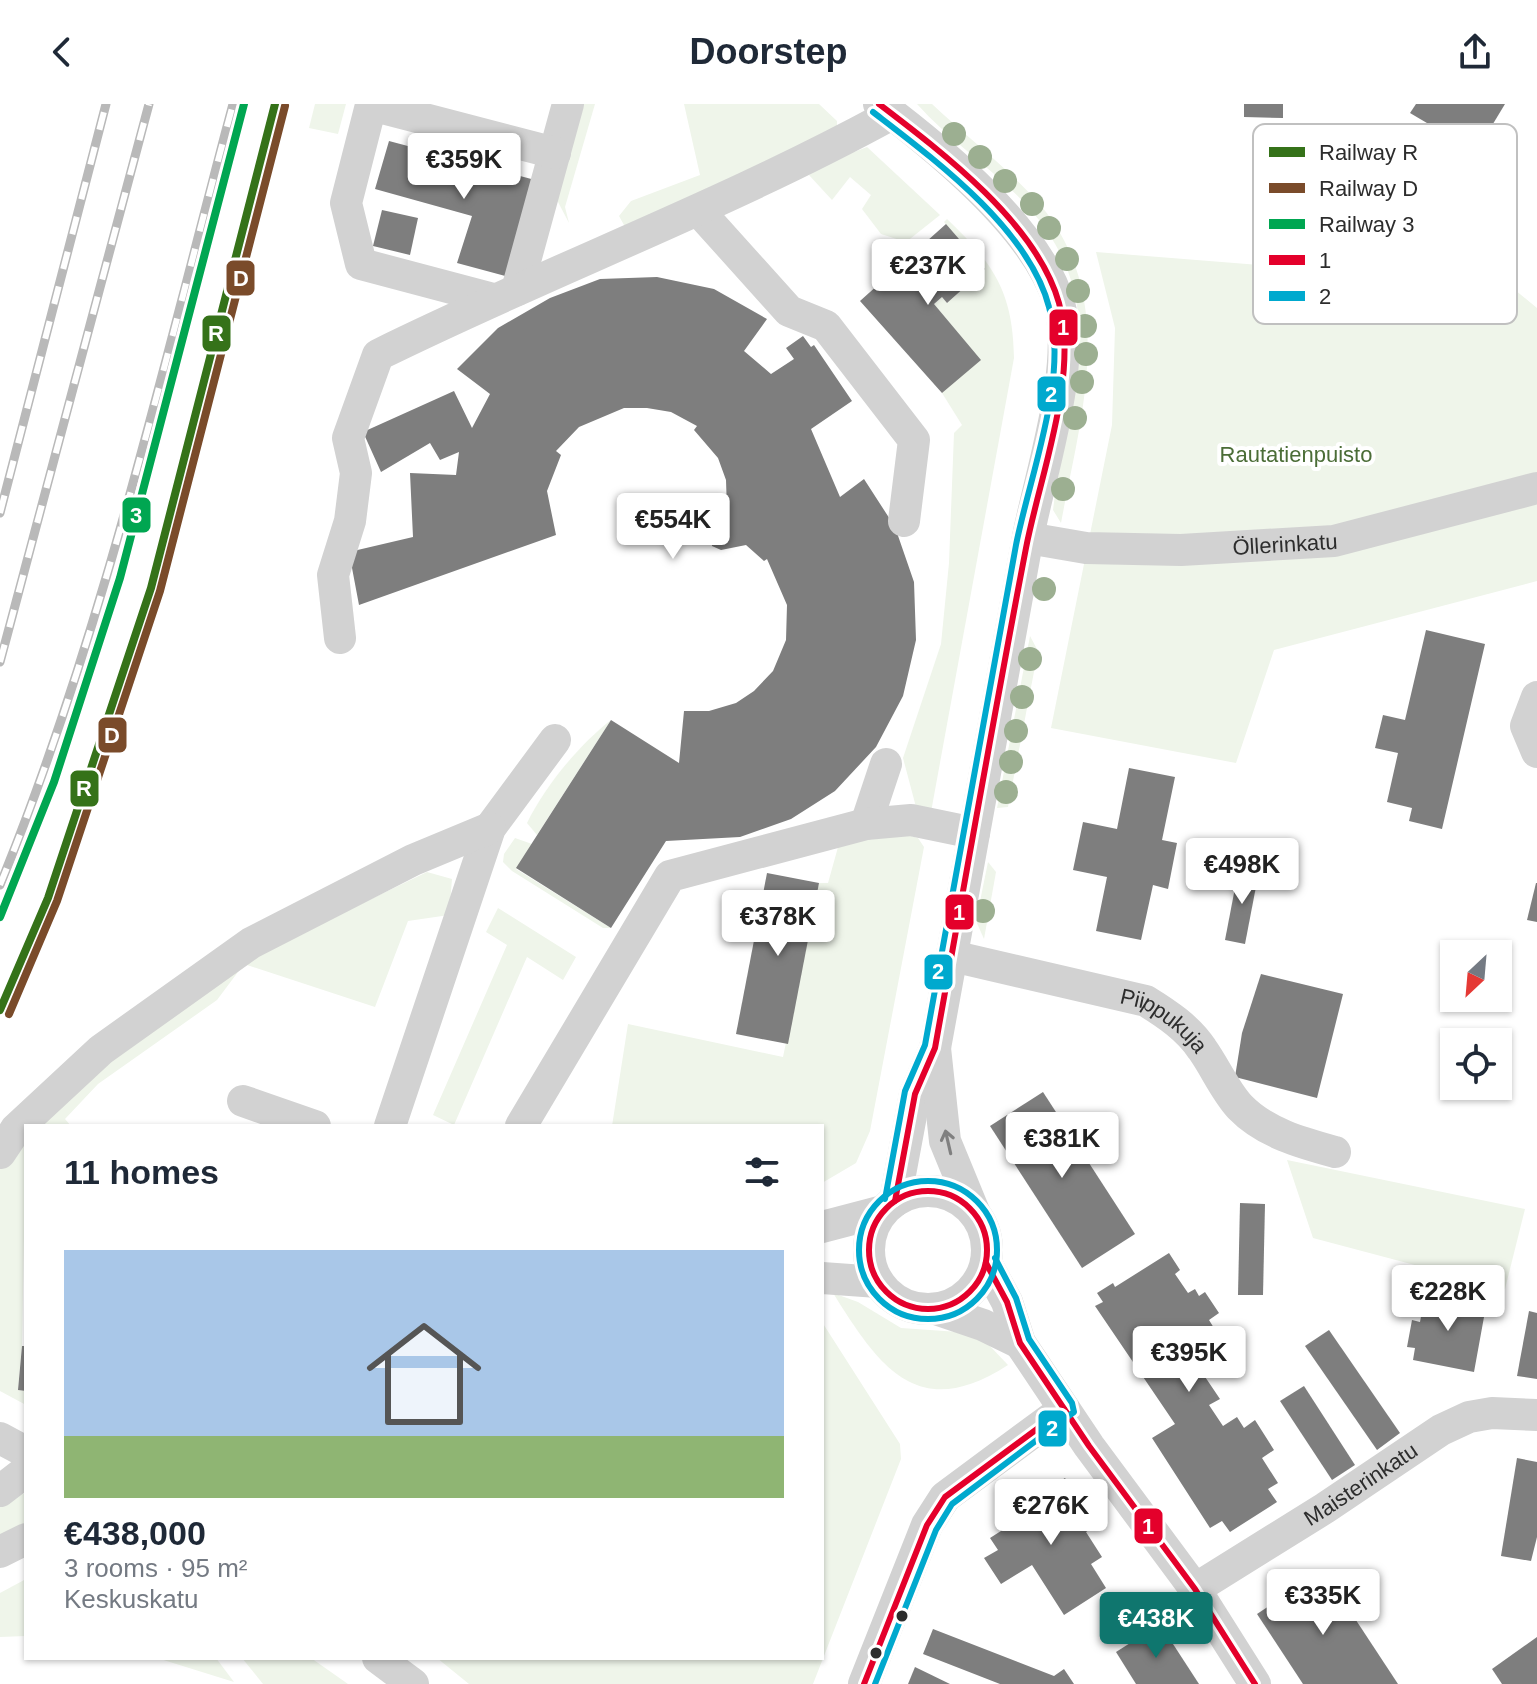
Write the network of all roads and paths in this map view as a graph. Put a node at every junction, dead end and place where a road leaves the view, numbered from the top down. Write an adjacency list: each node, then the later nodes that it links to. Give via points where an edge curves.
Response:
1 (371, 104): 4 (street); 6 (street, via 346,203 361,264)
2 (568, 104): 4 (street)
3 (886, 107): 5 (street); 9 (street, via 1021,232 1059,303 1061,377)
4 (555, 153): 6 (street)
5 (699, 211): 6 (street); 8 (street, via 789,311 826,326 914,440)
6 (505, 294): 10 (street, via 378,355 348,438 356,473 350,521 333,575)
7 (1537, 488): 9 (street, Öllerinkatu, via 1334,541 1181,550 1070,547)
8 (904, 521)
9 (1028, 538): 17 (street)
10 (340, 638)
11 (1537, 697): 13 (street, via 1526,726)
12 (555, 740): 16 (street)
13 (1537, 752)
14 (886, 764): 15 (street)
15 (866, 824): 17 (street, via 911,820); 23 (street, via 670,876)
16 (490, 828): 22 (street); 25 (street, via 413,860 251,943 101,1050 16,1129)
17 (974, 833): 18 (street)
18 (952, 956): 19 (street); 24 (street, Piippukuja, via 1146,1001 1174,1018 1200,1046 1240,1107 1296,1141)
19 (935, 1048): 26 (street, via 915,1094); 27 (street, one-way to 19, via 945,1141)
20 (243, 1101): 21 (street)
21 (309, 1124)
22 (391, 1124)
23 (522, 1124)
24 (1335, 1152)
25 (0, 1153)
26 (889, 1206): 27 (street, via 929,1190 955,1198); 28 (street); 31 (street, via 873,1227 869,1245)
27 (975, 1214): 29 (street, via 983,1229)
28 (824, 1226)
29 (986, 1263): 32 (street, via 969,1294); 33 (street, via 1007,1302)
30 (824, 1278): 31 (street)
31 (878, 1282): 32 (street, via 903,1304)
32 (936, 1309): 33 (street)
33 (1020, 1343): 34 (street)
34 (1064, 1409): 42 (street); 45 (street, via 945,1497 927,1525)
35 (1537, 1415): 42 (street, Maisterinkatu, via 1492,1413 1441,1430)
36 (0, 1438): 37 (street)
37 (24, 1451)
38 (24, 1473): 39 (street)
39 (0, 1491)
40 (24, 1540): 41 (street)
41 (0, 1552)
42 (1195, 1589): 46 (street)
43 (381, 1660): 44 (street)
44 (413, 1684)
45 (864, 1684)
46 (1255, 1684)

